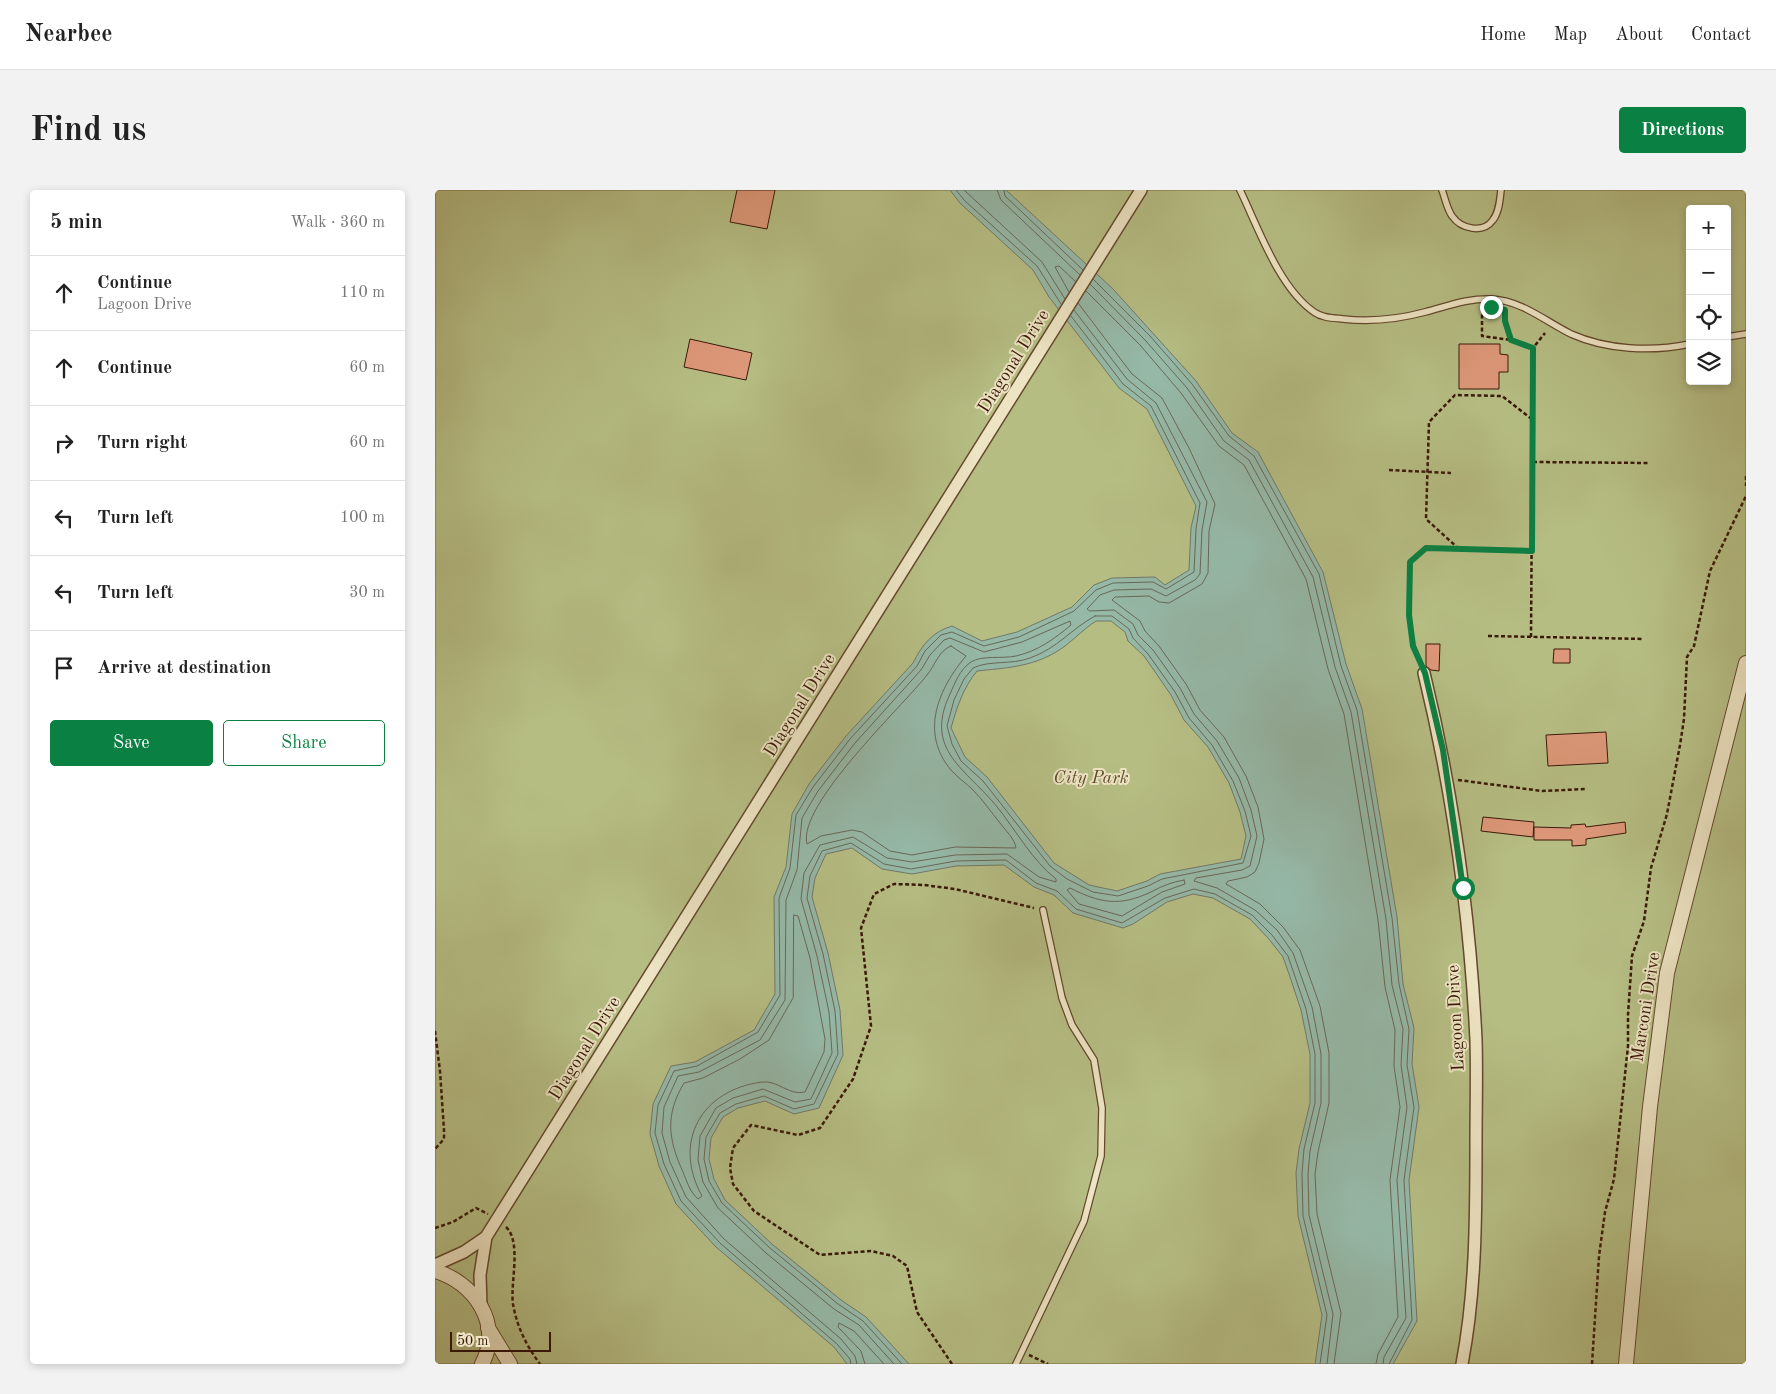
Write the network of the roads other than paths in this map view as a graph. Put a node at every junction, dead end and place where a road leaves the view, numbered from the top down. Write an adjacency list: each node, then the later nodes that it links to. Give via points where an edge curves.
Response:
1 (1141, 190): 11 (street, Diagonal Drive)
2 (1240, 190): 7 (lane, via 1275,261 1298,298 1315,313 1327,318 1379,319 1424,312 1471,299 1493,299 1537,313 1596,344 1639,348)
3 (1442, 190): 4 (lane, via 1452,216 1464,227 1479,228 1492,222 1498,211)
4 (1501, 190)
5 (1746, 334): 6 (lane)
6 (1731, 336)
7 (1686, 344)
8 (1746, 663): 20 (street, Marconi Drive, via 1667,973 1649,1107)
9 (1425, 673): 19 (street, Lagoon Drive, via 1443,750 1463,888 1476,1040 1476,1220)
10 (1043, 910): 18 (lane, via 1062,998 1072,1025 1094,1060 1102,1108 1101,1156 1084,1221)
11 (486, 1238): 12 (street, Diagonal Drive); 14 (street, Diagonal Drive, via 480,1275)
12 (435, 1265)
13 (435, 1271): 14 (street, via 459,1281)
14 (481, 1306): 15 (street)
15 (488, 1328): 16 (street, via 488,1344); 17 (street)
16 (482, 1364)
17 (510, 1364)
18 (1016, 1364)
19 (1462, 1364)
20 (1627, 1364)

